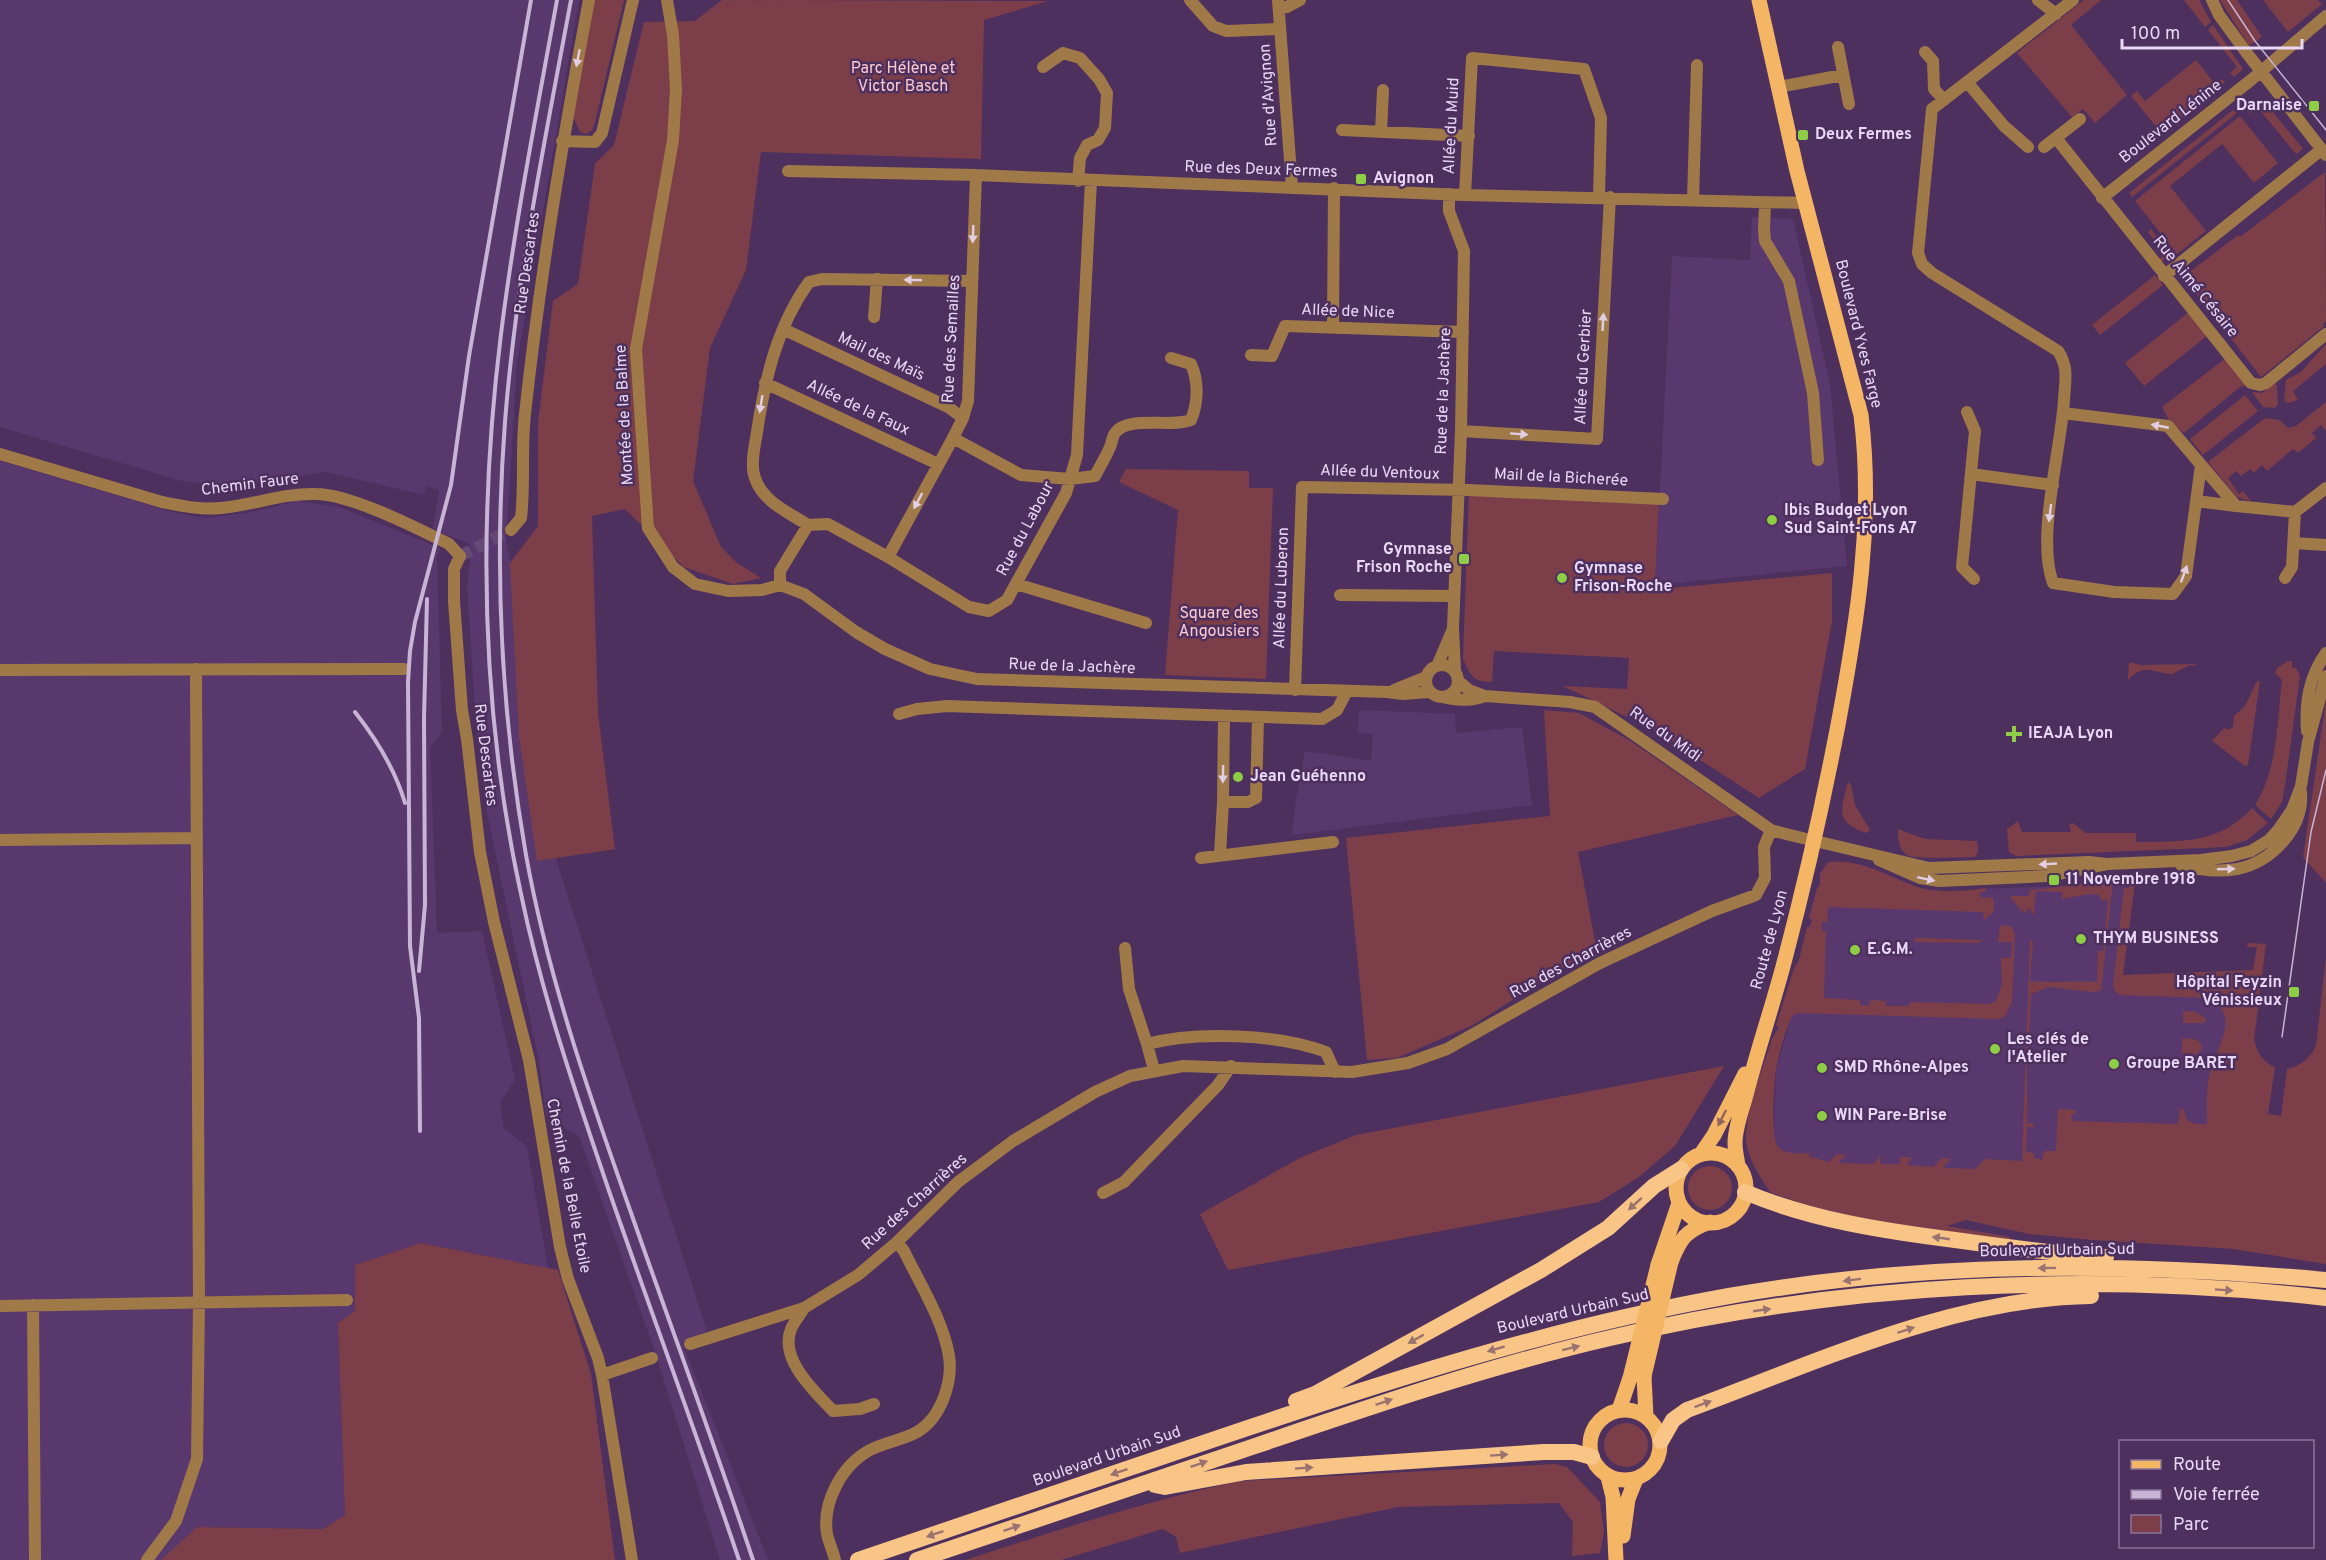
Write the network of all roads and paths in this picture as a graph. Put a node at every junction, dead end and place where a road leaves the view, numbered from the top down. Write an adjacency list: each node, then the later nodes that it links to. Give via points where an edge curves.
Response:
1 (589, 0): 30 (street, Rue Descartes, one-way to 30)
2 (633, 0): 30 (street, via 602,133 595,142)
3 (667, 0): 85 (street, Montée de la Balme, via 676,89 673,140 636,349 648,528 673,567 696,584 728,591)
4 (1190, 0): 13 (street, via 1213,26 1226,32)
5 (1300, 0): 10 (street, via 1287,7)
6 (1759, 0): 21 (main road, Boulevard Yves Farge)
7 (2038, 0): 11 (street)
8 (2073, 0): 11 (street)
9 (2212, 0): 18 (street)
10 (1278, 4): 13 (street, Rue d'Avignon)
11 (2056, 14): 20 (street)
12 (2326, 16): 18 (street, Boulevard Lénine)
13 (1280, 29): 37 (street, Rue d'Avignon)
14 (1838, 47): 19 (street)
15 (1925, 52): 23 (street, via 1933,61 1934,89)
16 (1697, 65): 43 (street)
17 (1043, 67): 36 (street, Rue du Labour, via 1063,53 1080,57 1107,93 1105,128 1080,158)
18 (2260, 71): 33 (street); 42 (street, Boulevard Lénine)
19 (1843, 75): 21 (street); 24 (street)
20 (1967, 82): 23 (street); 31 (street, via 2004,126)
21 (1778, 87): 44 (main road, Boulevard Yves Farge)
22 (1383, 90): 27 (street)
23 (1944, 100): 58 (street, via 1932,109 1918,253 1922,264 2058,351 2066,368)
24 (1849, 104)
25 (2080, 119): 29 (street)
26 (1342, 130): 27 (street)
27 (1380, 132): 28 (street)
28 (1469, 136): 40 (street, Allée du Muid); 41 (street, Allée du Muid, via 1472,58 1584,69 1601,118)
29 (2056, 138): 32 (street); 42 (street, Rue Aimé Césaire)
30 (562, 141): 77 (street, Rue Descartes, via 524,418 522,511)
31 (2028, 147)
32 (2044, 147)
33 (2324, 153): 46 (street)
34 (788, 171): 35 (street, Rue des Deux Fermes)
35 (976, 175): 36 (street, Rue des Deux Fermes); 48 (street, Rue des Semailles, one-way to 48)
36 (1085, 181): 37 (street, Rue des Deux Fermes); 67 (street, Rue du Labour, via 1077,455)
37 (1292, 187): 38 (street, Rue des Deux Fermes)
38 (1334, 188): 39 (street, Rue des Deux Fermes); 50 (street)
39 (1449, 194): 40 (street, Rue des Deux Fermes); 52 (street, Rue de la Jachère, via 1449,210 1464,251)
40 (1465, 195): 41 (street, Rue des Deux Fermes)
41 (1604, 197): 43 (street, Rue des Deux Fermes); 60 (street, Allée du Gerbier, one-way to 41, via 1597,439)
42 (2102, 198): 46 (street, Rue Aimé Césaire)
43 (1693, 200): 45 (street, Rue des Deux Fermes)
44 (1805, 203): 45 (street, Rue des Deux Fermes); 113 (main road, Boulevard Yves Farge, via 1854,381 1866,462 1863,561 1855,629)
45 (1765, 204): 63 (street, via 1765,241 1789,281 1813,393)
46 (2164, 276): 53 (street, Rue Aimé Césaire, via 2255,385 2266,383)
47 (877, 279): 48 (street, one-way to 47); 49 (street); 51 (street, via 809,282)
48 (972, 281): 59 (street, Rue des Semailles, via 970,378)
49 (874, 317)
50 (1333, 328): 52 (street, Allée de Nice); 54 (street, Allée de Nice, via 1285,326 1272,356)
51 (783, 329): 56 (street); 59 (street, Mail des Maïs, via 948,407)
52 (1463, 332): 60 (street, Rue de la Jachère)
53 (2326, 334)
54 (1251, 355)
55 (1171, 358): 67 (street, via 1191,364 1196,376 1196,408 1191,420 1181,424 1124,426 1114,434 1095,476)
56 (765, 383): 64 (street, Allée de la Faux); 76 (street, one-way to 76, via 754,447 754,477 767,499)
57 (1967, 412): 66 (street, via 1975,430)
58 (2063, 413): 65 (street, one-way to 58, via 2168,426); 68 (street)
59 (963, 418): 61 (street, Rue des Semailles)
60 (1461, 431): 71 (street, Rue de la Jachère)
61 (954, 438): 64 (street, Rue des Semailles); 67 (street, via 1021,475)
62 (0, 454): 80 (street, Chemin Faure, via 182,506 222,508 299,494 334,496 437,538)
63 (1818, 460)
64 (938, 464): 81 (street, Rue des Semailles, one-way to 81)
65 (2201, 465): 73 (street); 74 (street)
66 (1971, 474): 68 (street); 83 (street, via 1962,567)
67 (1070, 478): 84 (street, Rue du Labour, via 1066,493)
68 (2053, 485): 73 (street, one-way to 73, via 2048,527 2048,568 2053,583 2114,592 2173,594 2186,576)
69 (1302, 487): 71 (street, Allée du Ventoux); 98 (street, Allée du Luberon)
70 (2326, 488): 75 (street)
71 (1457, 491): 72 (street, Mail de la Bicherée); 87 (street, Rue de la Jachère)
72 (1663, 499)
73 (2196, 501): 74 (street)
74 (2236, 506): 75 (street)
75 (2295, 512): 78 (street)
76 (808, 525): 81 (street, Rue du Labour, via 828,524); 85 (street, via 780,572)
77 (511, 530)
78 (2294, 543): 79 (street); 82 (street, via 2292,567)
79 (2326, 545)
80 (460, 556): 114 (street, Rue Descartes, via 454,570 455,612 462,710)
81 (888, 557): 84 (street, Rue du Labour, via 969,607 989,611 1007,600)
82 (2285, 578)
83 (1974, 579)
84 (1016, 584): 88 (street)
85 (780, 585): 98 (street, Rue de la Jachère, via 804,594 885,649 930,669 977,679)
86 (1340, 595): 87 (street)
87 (1454, 596): 89 (street, Rue de la Jachère)
88 (1146, 623)
89 (1453, 628): 91 (street, Rue de la Jachère); 95 (street, Rue de la Jachère)
90 (2326, 653): 107 (street, via 2308,692)
91 (1437, 666): 95 (street, via 1447,666); 97 (street)
92 (196, 669): 93 (street); 94 (street); 110 (street)
93 (404, 669)
94 (0, 670)
95 (1456, 676): 102 (street, Rue du Midi, via 1469,690); 103 (street, via 1455,691)
96 (2326, 676): 107 (street)
97 (1426, 677): 100 (street, Rue de la Jachère); 101 (street)
98 (1295, 690): 99 (street, Rue de la Jachère)
99 (1347, 691): 100 (street, Rue de la Jachère); 106 (street, via 1337,710 1322,719)
100 (1388, 692): 101 (street, Rue de la Jachère)
101 (1429, 692): 103 (street)
102 (1485, 696): 103 (street, Rue du Midi, via 1473,700); 109 (street, Rue du Midi, via 1595,707)
103 (1446, 698)
104 (899, 714): 105 (street, via 947,706)
105 (1224, 716): 106 (street); 108 (street, one-way to 108)
106 (1258, 717): 108 (street, via 1256,798 1248,802)
107 (2308, 742): 113 (street, Rue du Midi, via 2301,786 2292,810 2269,840 2232,856 2107,864 2048,876 1939,881 1911,875 1873,856)
108 (1223, 802): 115 (street)
109 (1771, 830): 113 (street, Rue du Midi); 122 (street, Rue des Charrières, via 1764,847 1765,878 1756,895 1600,963 1448,1049 1408,1063)
110 (196, 838): 111 (street); 137 (street)
111 (0, 840)
112 (1333, 842): 115 (street)
113 (1813, 842): 119 (main road, Route de Lyon, via 1785,961)
114 (480, 852): 143 (street, Chemin de la Belle Etoile, via 529,1060 560,1247)
115 (1220, 855): 116 (street)
116 (1201, 858)
117 (1125, 948): 118 (street, via 1129,989)
118 (1147, 1044): 121 (street); 122 (street, via 1170,1038 1202,1037 1305,1044 1326,1052)
119 (1758, 1047): 123 (main road, Route de Lyon, one-way to 123); 124 (main road, Route de Lyon, via 1735,1142)
120 (1231, 1066): 121 (street, Rue des Charrières); 122 (street, Rue des Charrières); 127 (street, via 1218,1085 1124,1182)
121 (1154, 1070): 130 (street, Rue des Charrières, via 1095,1092 1013,1141 958,1182)
122 (1335, 1072)
123 (1701, 1154): 124 (main road, via 1721,1154); 125 (main road)
124 (1738, 1166): 126 (main road)
125 (1681, 1168): 128 (main road, via 1676,1191); 148 (highway, one-way to 148, via 1608,1227 1541,1270 1315,1394 1264,1413)
126 (1745, 1192): 129 (main road, via 1729,1217); 132 (highway, one-way to 126, via 2166,1259 2026,1250 1886,1230 1817,1216)
127 (1103, 1193)
128 (1679, 1203): 129 (main road, via 1692,1217); 131 (main road)
129 (1710, 1222): 131 (main road, via 1685,1235)
130 (897, 1242): 140 (street, Rue des Charrières, via 858,1275); 157 (street, via 940,1325 949,1354 946,1393 919,1431 870,1450 847,1468 831,1496 827,1517)
131 (1664, 1264): 144 (main road, bridge)
132 (2189, 1269): 133 (highway, Boulevard Urbain Sud); 148 (highway, Boulevard Urbain Sud, one-way to 148, via 1977,1269 1890,1275 1730,1296 1616,1318 1498,1348)
133 (2326, 1280)
134 (2165, 1286): 135 (highway, Boulevard Urbain Sud, one-way to 135); 149 (highway, one-way to 134, via 1673,1420 1687,1410 1950,1316 2025,1301 2145,1295); 153 (highway, Boulevard Urbain Sud, one-way to 134, via 1502,1366 1612,1337 1728,1314 1909,1292 2047,1285)
135 (2326, 1298)
136 (347, 1300): 137 (street)
137 (199, 1303): 138 (street); 155 (street, via 197,1459 176,1521)
138 (33, 1305): 139 (street); 154 (street)
139 (0, 1306)
140 (804, 1308): 141 (street, Rue des Charrières); 145 (street, via 791,1330 789,1349 815,1393 833,1411)
141 (690, 1344)
142 (652, 1358): 143 (street)
143 (602, 1375): 156 (street, Chemin de la Belle Etoile)
144 (1637, 1377): 146 (main road); 147 (main road)
145 (874, 1404)
146 (1619, 1410): 147 (main road); 150 (main road, via 1598,1423 1591,1439)
147 (1646, 1417): 149 (main road)
148 (1254, 1426): 158 (highway, Boulevard Urbain Sud, one-way to 158)
149 (1661, 1441): 152 (main road, via 1655,1465)
150 (1592, 1457): 151 (main road); 153 (highway, one-way to 150, via 1165,1486 1246,1472 1544,1452 1574,1452)
151 (1608, 1477): 152 (main road); 160 (main road, via 1613,1497)
152 (1636, 1479): 161 (main road, via 1628,1499)
153 (1144, 1483): 159 (highway, Boulevard Urbain Sud, one-way to 153)
154 (34, 1560)
155 (147, 1560)
156 (632, 1560)
157 (835, 1560)
158 (858, 1560)
159 (917, 1560)
160 (1616, 1560)
161 (1621, 1560)

